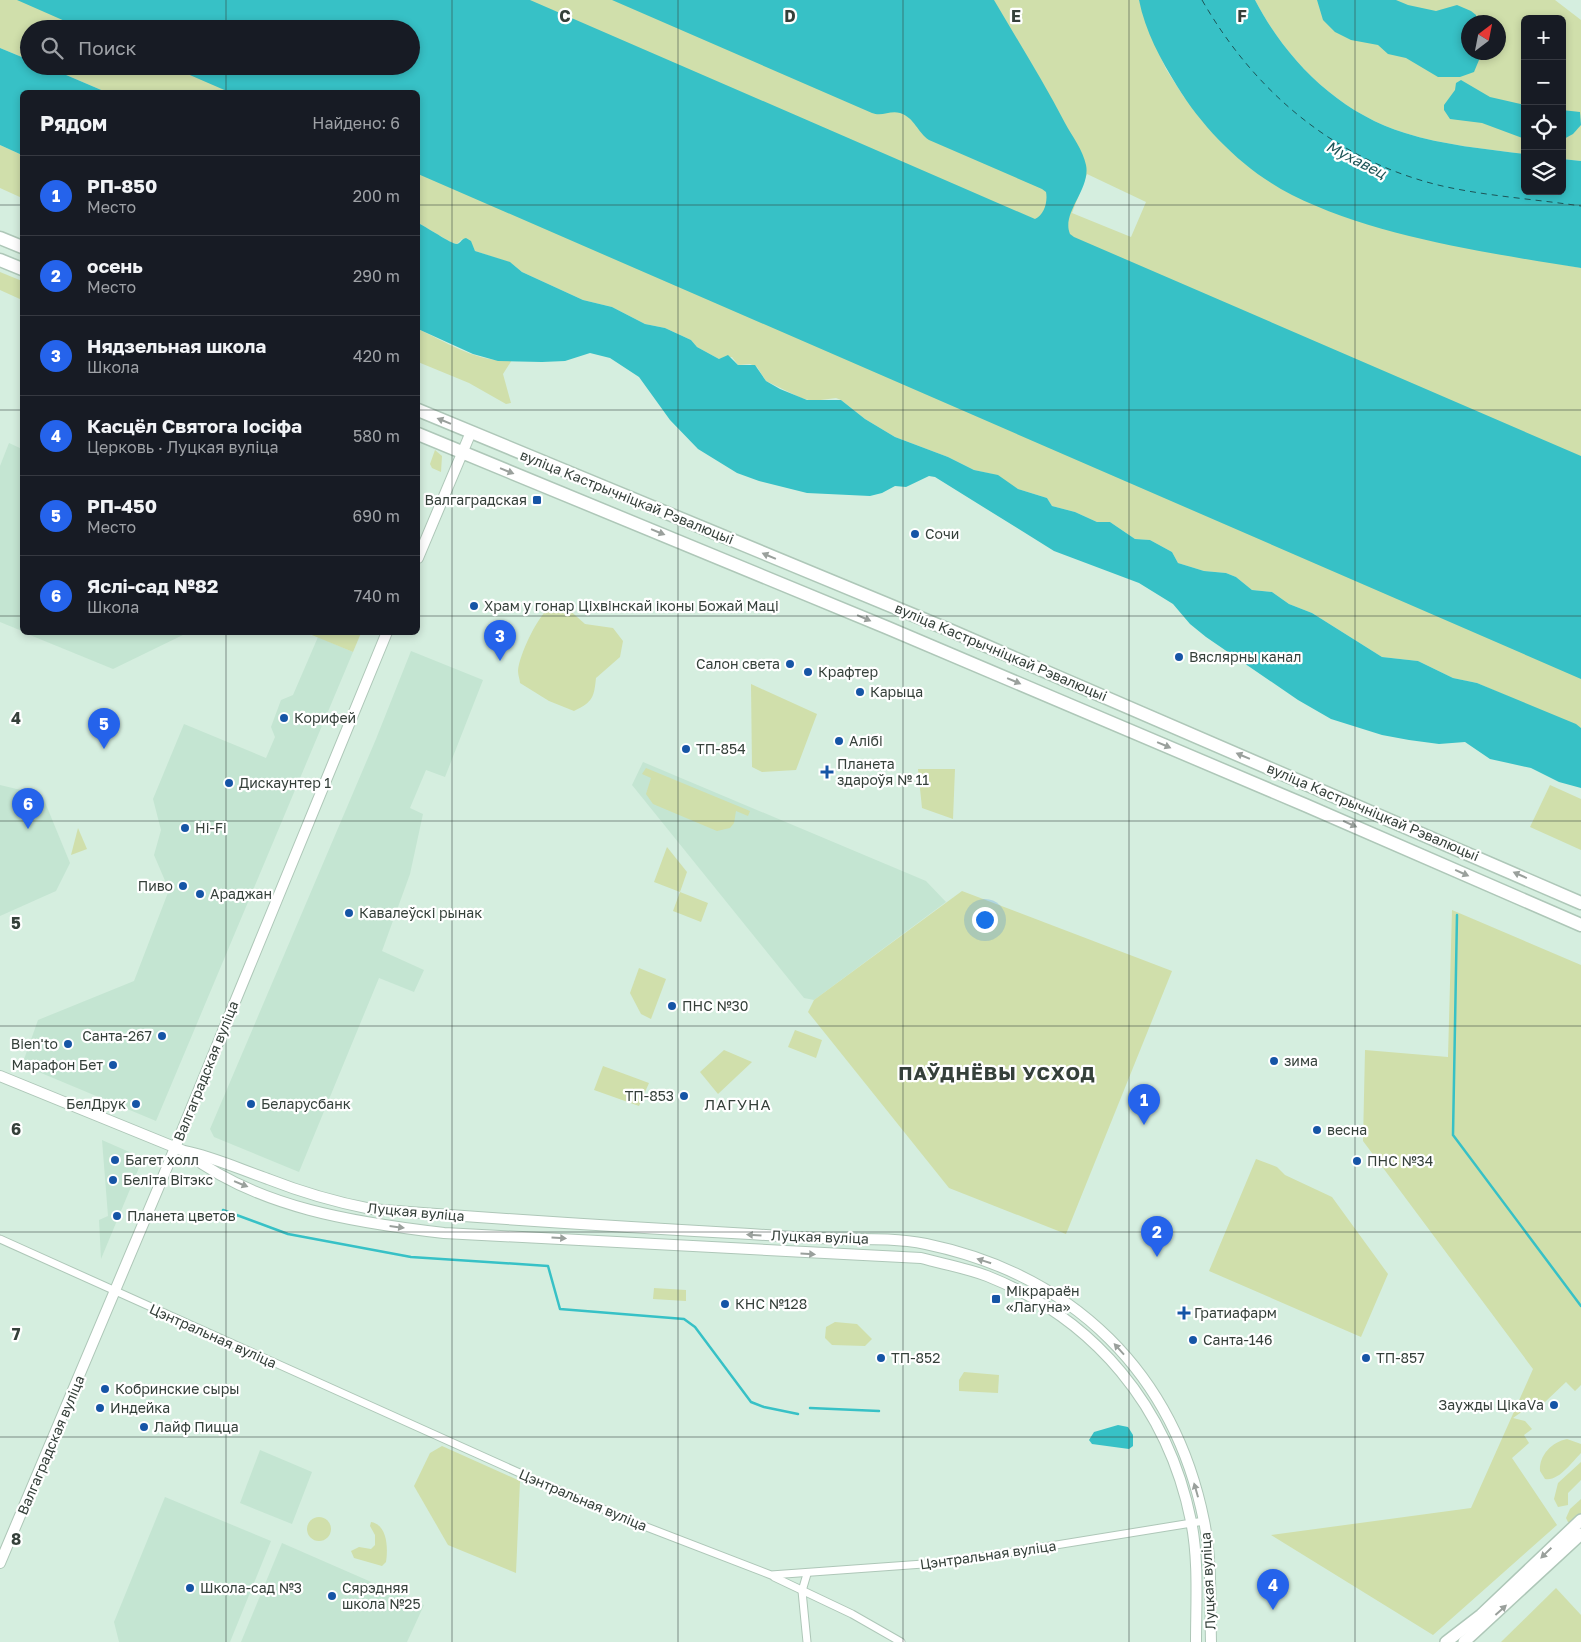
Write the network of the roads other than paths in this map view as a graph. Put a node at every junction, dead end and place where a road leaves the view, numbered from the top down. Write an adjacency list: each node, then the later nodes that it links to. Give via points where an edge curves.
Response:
1 (0, 238): 2 (highway)
2 (20, 246)
3 (0, 260): 4 (highway)
4 (20, 268)
5 (420, 411): 6 (highway, вуліца Кастрычніцкай Рэвалюцыі, one-way to 5)
6 (470, 432): 8 (street); 10 (highway, вуліца Кастрычніцкай Рэвалюцыі, one-way to 6)
7 (420, 435): 8 (highway, вуліца Кастрычніцкай Рэвалюцыі)
8 (462, 453): 9 (street); 11 (highway, вуліца Кастрычніцкай Рэвалюцыі, one-way to 11)
9 (420, 553)
10 (796, 567): 11 (highway); 12 (highway, вуліца Кастрычніцкай Рэвалюцыі)
11 (787, 586): 13 (highway, вуліца Кастрычніцкай Рэвалюцыі)
12 (847, 588): 13 (highway); 15 (highway, вуліца Кастрычніцкай Рэвалюцыі, one-way to 12)
13 (838, 607): 17 (highway, вуліца Кастрычніцкай Рэвалюцыі, one-way to 17)
14 (386, 635): 22 (street, Валгаградская вуліца)
15 (1410, 827): 16 (highway, вуліца Кастрычніцкай Рэвалюцыі); 17 (highway)
16 (1448, 844): 18 (highway); 19 (highway, вуліца Кастрычніцкай Рэвалюцыі, one-way to 16)
17 (1401, 847): 18 (highway, вуліца Кастрычніцкай Рэвалюцыі)
18 (1440, 864): 20 (highway, вуліца Кастрычніцкай Рэвалюцыі, one-way to 20)
19 (1581, 902)
20 (1581, 925)
21 (0, 1076): 22 (street, Луцкая вуліца)
22 (179, 1149): 23 (street, Луцкая вуліца, via 216,1158 334,1202 371,1209); 24 (street, Луцкая вуліца, one-way to 24, via 210,1171 270,1196 330,1215 444,1233); 28 (street, Валгаградская вуліца)
23 (498, 1219): 24 (street); 25 (street, Луцкая вуліца, one-way to 23)
24 (498, 1235): 27 (street, Луцкая вуліца, one-way to 27)
25 (833, 1238): 27 (street); 30 (street, Луцкая вуліца, one-way to 25, via 1185,1453 1157,1398 1122,1352 1077,1310 1023,1278 957,1253 925,1244)
26 (0, 1239): 28 (street, Цэнтральная вуліца)
27 (832, 1255): 31 (street, Луцкая вуліца, via 894,1255 953,1266 986,1276 1025,1294 1074,1326 1112,1361 1153,1417 1174,1461)
28 (115, 1291): 33 (street, Валгаградская вуліца); 35 (street, Цэнтральная вуліца, via 532,1479)
29 (1581, 1520): 41 (main road, one-way to 41, via 1481,1615)
30 (1204, 1521): 31 (street, Цэнтральная вуліца); 40 (street, Луцкая вуліца)
31 (1191, 1523): 34 (street, Цэнтральная вуліца, via 951,1562); 39 (street, Луцкая вуліца)
32 (1581, 1534): 42 (main road, one-way to 32)
33 (0, 1564)
34 (807, 1574): 35 (street, Цэнтральная вуліца); 36 (street)
35 (771, 1575): 36 (street)
36 (802, 1591): 37 (street); 38 (street)
37 (807, 1642)
38 (901, 1642)
39 (1196, 1642)
40 (1211, 1642)
41 (1446, 1642)
42 (1464, 1642)

